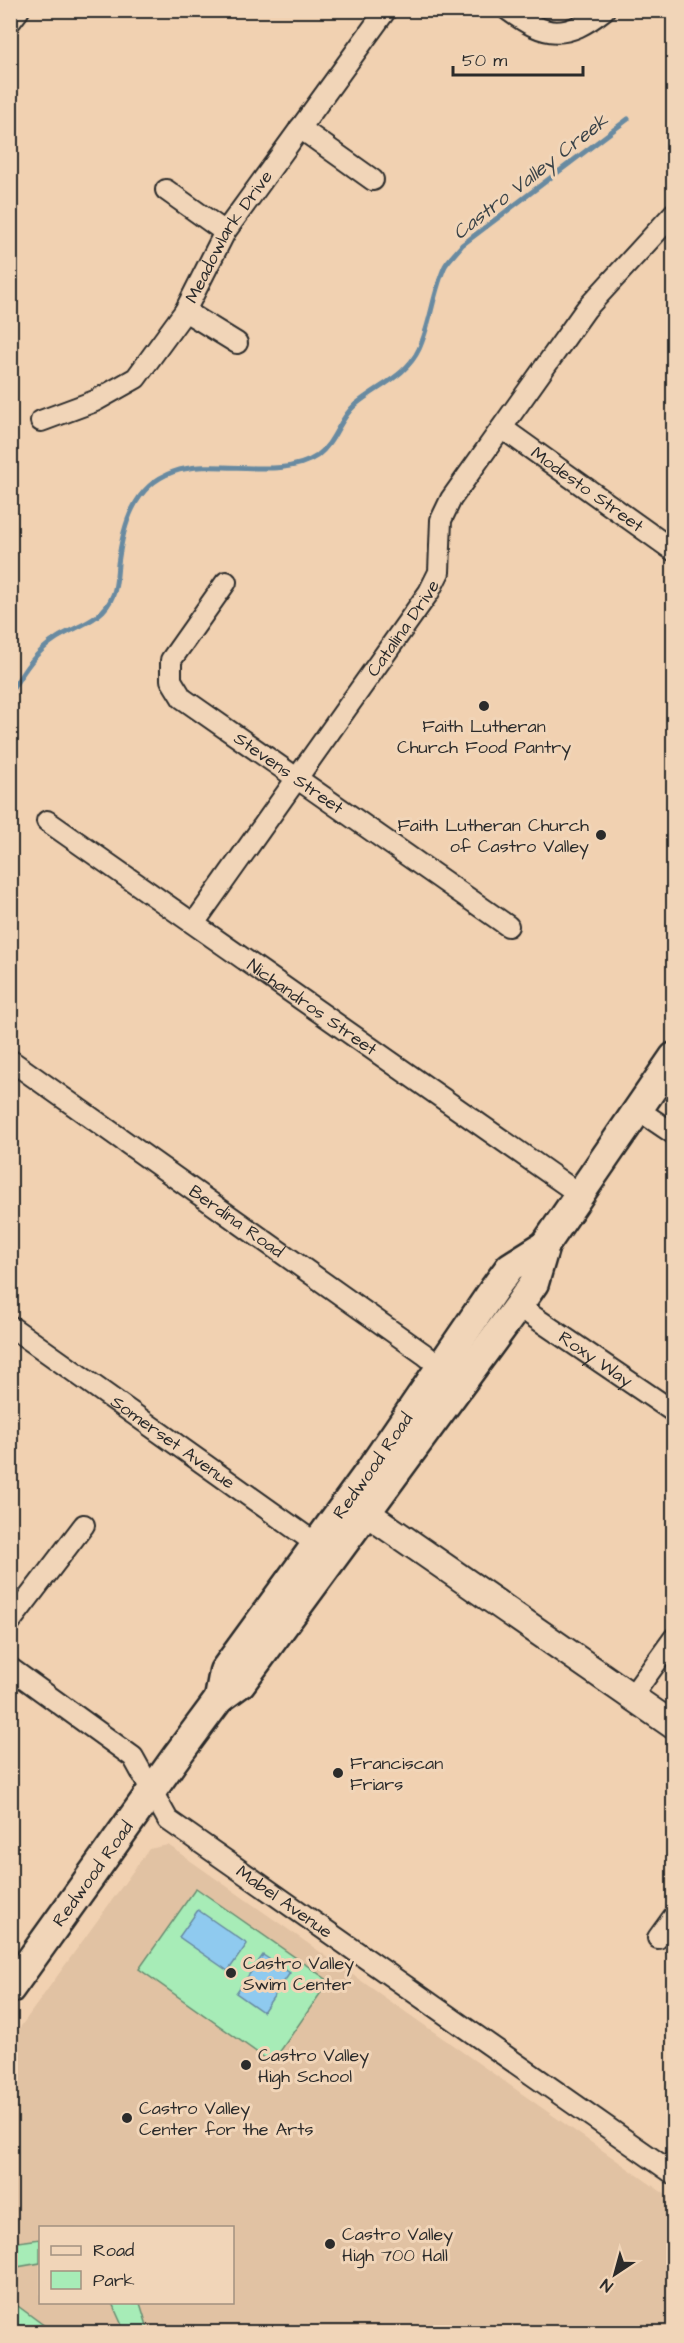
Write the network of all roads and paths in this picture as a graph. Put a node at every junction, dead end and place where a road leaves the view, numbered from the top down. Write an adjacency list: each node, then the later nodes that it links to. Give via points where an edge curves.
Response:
1 (19, 10): 5 (street)
2 (386, 10): 6 (street, Meadowlark Drive)
3 (508, 10): 4 (street, via 544,32 567,33)
4 (604, 10)
5 (10, 22)
6 (300, 128): 7 (street); 10 (street, Meadowlark Drive)
7 (373, 180)
8 (166, 190): 10 (street)
9 (674, 213): 14 (street, Catalina Drive, via 586,309)
10 (225, 232): 11 (street, Meadowlark Drive)
11 (185, 311): 12 (street); 13 (street, Meadowlark Drive, via 136,378 95,401)
12 (237, 344)
13 (41, 421)
14 (502, 428): 15 (street, Modesto Street); 17 (street, Catalina Drive, via 451,498 441,520 439,572 429,592)
15 (674, 551)
16 (226, 582): 17 (street, Stevens Street, via 171,660 171,680 182,698)
17 (297, 779): 19 (street, Catalina Drive); 20 (street, Stevens Street)
18 (47, 821): 19 (street, Nichandros Street)
19 (195, 922): 25 (street, Nichandros Street)
20 (508, 926)
21 (674, 1057): 23 (main road, Redwood Road)
22 (10, 1060): 29 (street, Berdina Road)
23 (637, 1109): 24 (street); 25 (main road, Redwood Road)
24 (674, 1134)
25 (579, 1194): 26 (main road, Redwood Road)
26 (545, 1245): 27 (main road, Redwood Road, via 534,1283); 29 (main road, Redwood Road, via 510,1267)
27 (518, 1306): 29 (main road, Redwood Road); 30 (street, Roxy Way)
28 (10, 1326): 33 (street, Somerset Avenue)
29 (450, 1376): 31 (main road, Redwood Road)
30 (674, 1412)
31 (358, 1507): 33 (main road, Redwood Road); 37 (street)
32 (84, 1525): 34 (street)
33 (325, 1550): 39 (main road, Redwood Road, via 224,1671 219,1699)
34 (10, 1622)
35 (674, 1638): 37 (street)
36 (10, 1668): 39 (street, Mabel Avenue, via 134,1757)
37 (633, 1696): 38 (street)
38 (674, 1725)
39 (151, 1791): 42 (main road, Redwood Road); 43 (street, Mabel Avenue, via 171,1822)
40 (674, 1916): 41 (street)
41 (658, 1938)
42 (10, 1989)
43 (674, 2174)

